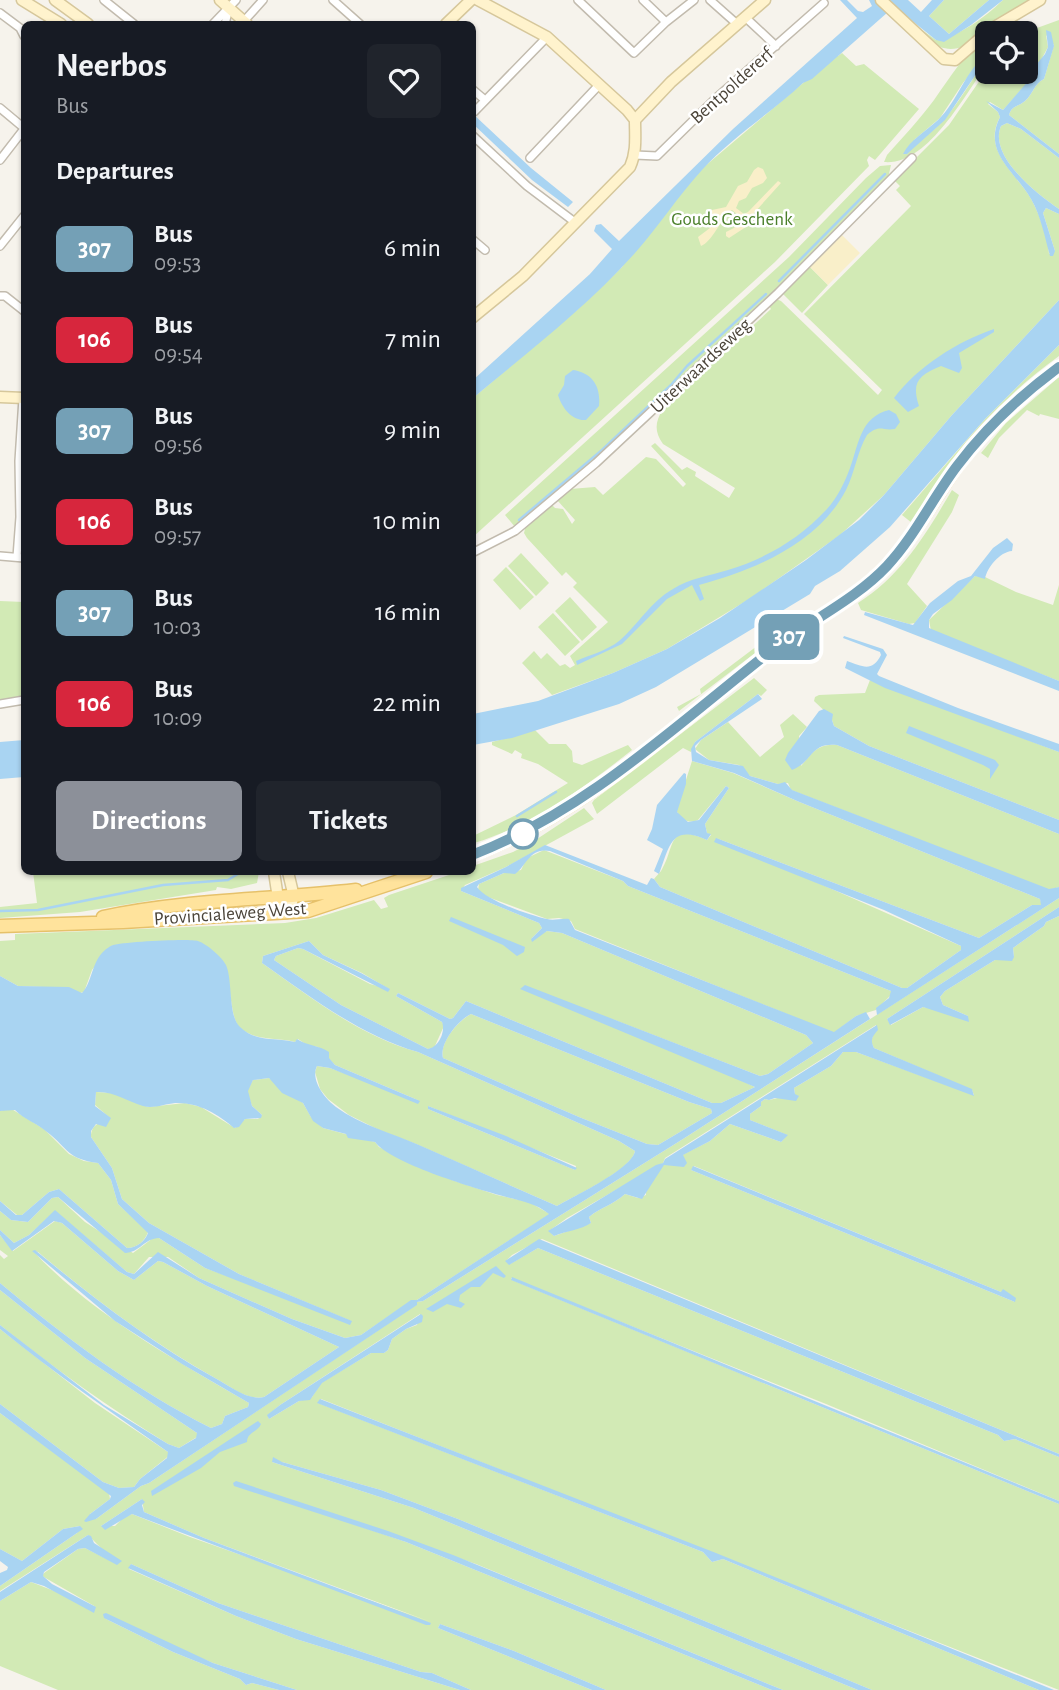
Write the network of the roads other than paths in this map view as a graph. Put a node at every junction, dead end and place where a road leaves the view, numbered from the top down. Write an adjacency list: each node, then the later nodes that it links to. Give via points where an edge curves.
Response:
1 (22, 0): 18 (street)
2 (55, 0): 19 (street)
3 (104, 0): 20 (street)
4 (263, 0): 24 (street)
5 (333, 0): 25 (street)
6 (471, 0): 26 (street)
7 (478, 0): 30 (street)
8 (578, 0): 28 (street, via 634,53)
9 (643, 0): 28 (street)
10 (694, 0): 28 (street)
11 (710, 0): 27 (street)
12 (765, 0): 27 (street)
13 (881, 0): 14 (street, via 944,59 955,60 992,29)
14 (1040, 0)
15 (228, 3): 21 (street); 22 (street); 23 (street)
16 (824, 3): 31 (street, Bentpoldererf)
17 (0, 13): 29 (street)
18 (56, 21)
19 (84, 21)
20 (130, 21)
21 (215, 21)
22 (225, 21)
23 (244, 21)
24 (247, 21)
25 (357, 21)
26 (449, 21)
27 (741, 21): 31 (street); 37 (street)
28 (666, 22)
29 (21, 30)
30 (547, 37): 32 (street); 34 (street)
31 (776, 46): 41 (street, Bentpoldererf, via 657,156)
32 (599, 85): 37 (street); 42 (street)
33 (476, 92): 34 (street)
34 (485, 100): 36 (street)
35 (0, 108): 38 (street)
36 (476, 109)
37 (635, 120): 41 (street)
38 (21, 126)
39 (21, 133): 44 (street)
40 (476, 139): 46 (street)
41 (635, 155): 46 (street, via 630,167)
42 (530, 158)
43 (912, 158): 57 (street, Uiterwaardseweg, via 778,293 596,463 515,531)
44 (0, 160)
45 (21, 220): 48 (street)
46 (576, 223): 52 (street)
47 (476, 242): 49 (street)
48 (0, 246)
49 (485, 250)
50 (0, 296): 51 (street)
51 (21, 309)
52 (476, 315)
53 (1059, 368): 62 (main road, via 998,419 958,464 905,545 869,584 800,629 582,799 523,834)
54 (0, 397): 55 (street)
55 (21, 398)
56 (21, 436): 59 (street)
57 (476, 551)
58 (0, 556): 59 (street)
59 (21, 557)
60 (21, 700): 61 (street)
61 (0, 704)
62 (476, 853)
63 (274, 875): 68 (street)
64 (289, 875): 67 (street)
65 (417, 875): 66 (main road, Provincialeweg West)
66 (381, 887): 67 (main road, Provincialeweg West); 69 (main road, Provincialeweg West, via 308,911)
67 (294, 897): 68 (main road, Provincialeweg West); 69 (street)
68 (278, 898): 69 (street); 70 (main road, Provincialeweg West, via 174,904)
69 (287, 913): 70 (main road, Provincialeweg West)
70 (75, 922): 71 (main road, Provincialeweg West)
71 (0, 926)

